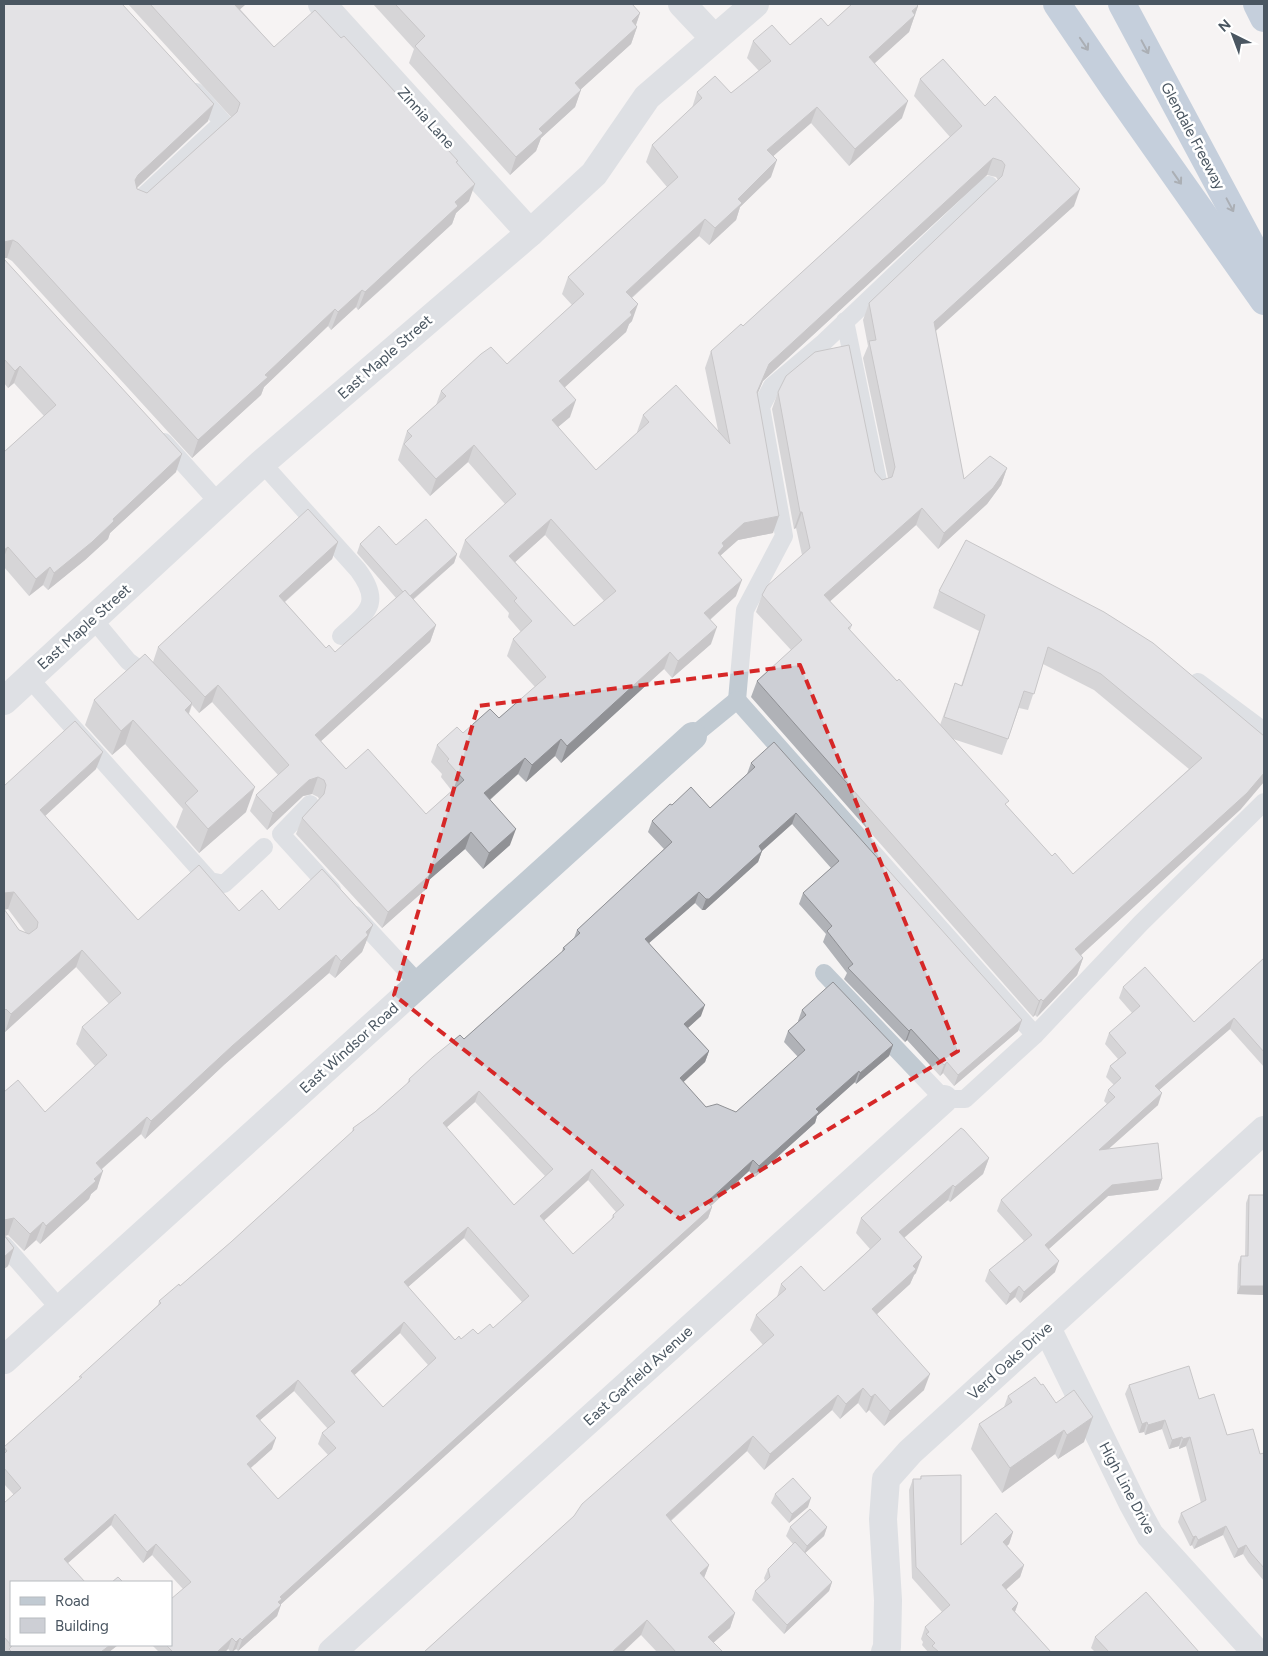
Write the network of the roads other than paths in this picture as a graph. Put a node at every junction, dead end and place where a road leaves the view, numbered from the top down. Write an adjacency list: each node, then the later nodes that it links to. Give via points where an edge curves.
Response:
1 (322, 4): 12 (street, Zinnia Lane)
2 (682, 4): 8 (street)
3 (755, 4): 8 (street, East Maple Street)
4 (1058, 4): 14 (highway, one-way to 14)
5 (1122, 4): 13 (highway, Glendale Freeway, one-way to 13)
6 (1257, 4): 7 (highway)
7 (1264, 18)
8 (714, 38): 12 (street, East Maple Street, via 647,97 594,174)
9 (184, 80): 11 (lane, via 223,122)
10 (989, 185): 15 (lane)
11 (140, 200)
12 (530, 233): 17 (street, East Maple Street)
13 (1264, 269)
14 (1264, 301)
15 (845, 321): 18 (lane); 25 (lane, via 772,386 761,407 784,536 745,610)
16 (152, 429): 19 (lane)
17 (262, 463): 19 (street, East Maple Street); 21 (lane, via 358,570 370,590 372,600 366,612)
18 (879, 486)
19 (219, 503): 20 (street, East Maple Street)
20 (93, 619): 23 (street, East Maple Street); 24 (lane, via 128,661 146,672)
21 (341, 636)
22 (1184, 672): 26 (lane)
23 (12, 688): 30 (lane, via 210,881 224,884)
24 (166, 693)
25 (737, 700): 27 (lane); 33 (lane)
26 (1264, 730)
27 (693, 736): 32 (street, East Windsor Road)
28 (1264, 802): 33 (lane, via 1141,923)
29 (310, 804): 32 (lane, via 281,834)
30 (264, 847)
31 (824, 973): 34 (lane)
32 (419, 984): 37 (street, East Windsor Road)
33 (1035, 1035): 34 (lane, via 965,1099)
34 (944, 1099): 41 (street, East Garfield Avenue)
35 (1264, 1130): 38 (street, Verd Oaks Drive)
36 (4, 1245): 37 (lane)
37 (60, 1309): 39 (street, East Windsor Road)
38 (1047, 1328): 40 (street, Verd Oaks Drive, via 910,1452 886,1480 883,1519); 42 (street, High Line Drive, via 1150,1535)
39 (4, 1360)
40 (888, 1650)
41 (332, 1652)
42 (1256, 1652)

